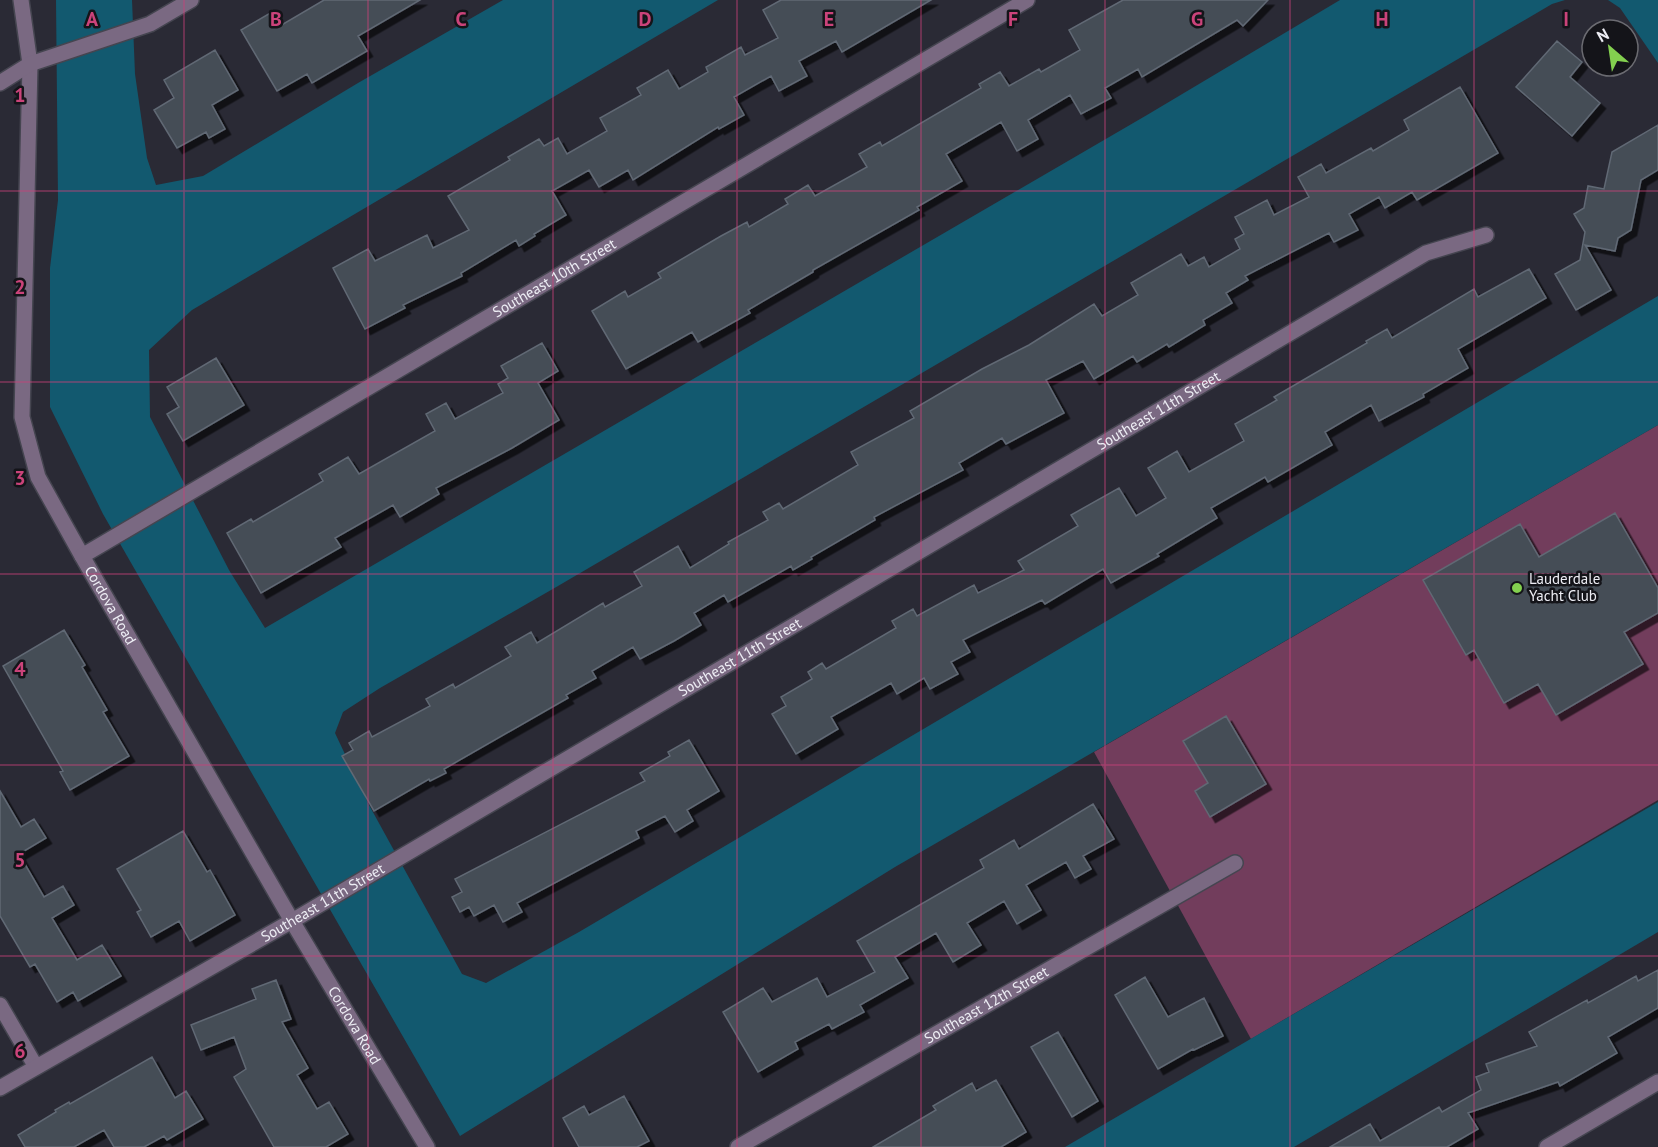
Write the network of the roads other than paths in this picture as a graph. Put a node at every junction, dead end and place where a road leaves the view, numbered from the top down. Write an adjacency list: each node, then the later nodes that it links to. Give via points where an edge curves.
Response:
1 (21, 0): 4 (street, Cordova Road)
2 (191, 0): 4 (street, via 150,24)
3 (1027, 0): 7 (street, Southeast 10th Street)
4 (30, 64): 5 (street); 7 (street, Cordova Road, via 22,417 38,477)
5 (0, 82)
6 (1486, 235): 9 (street, Southeast 11th Street, via 1426,254)
7 (82, 556): 9 (street, Cordova Road)
8 (1235, 863): 15 (street, Southeast 12th Street)
9 (292, 921): 11 (street, Southeast 11th Street); 14 (street, Cordova Road)
10 (0, 1005): 11 (street)
11 (36, 1067): 13 (street, Southeast 11th Street)
12 (1658, 1082): 16 (street)
13 (0, 1088)
14 (427, 1147)
15 (738, 1147)
16 (1547, 1147)

